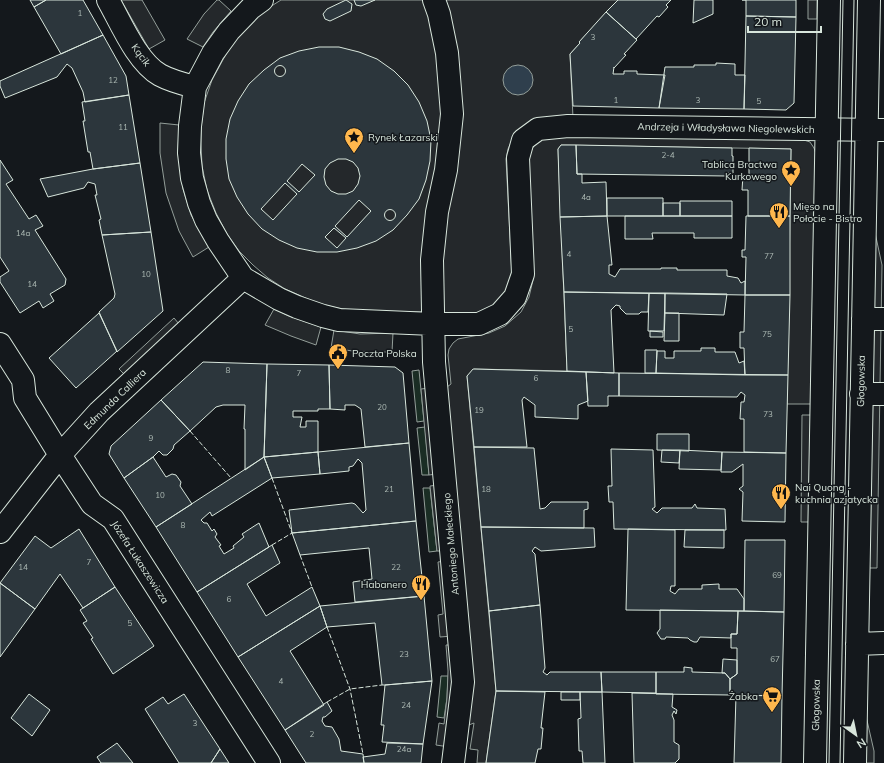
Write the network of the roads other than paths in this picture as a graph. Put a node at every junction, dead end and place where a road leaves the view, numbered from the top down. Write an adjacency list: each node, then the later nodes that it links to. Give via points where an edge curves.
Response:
1 (108, 0): 6 (street, Kącik, via 139,55 149,67 169,80)
2 (262, 0): 6 (street, via 229,31 213,53)
3 (434, 0): 12 (street, via 447,53 452,114 432,260)
4 (869, 0): 8 (street, Głogowska)
5 (830, 1): 7 (street, Głogowska)
6 (195, 87): 9 (street, via 189,153 192,178 206,220)
7 (827, 129): 8 (street, Andrzeja i Władysława Niegolewskich); 12 (street, Andrzeja i Władysława Niegolewskich, via 568,126 538,129 524,140 518,158 523,274 515,297 500,314 479,324); 22 (street, Głogowska)
8 (876, 130): 10 (street, Głogowska)
9 (243, 278): 12 (street, via 279,299 323,316 364,322); 16 (street, Edmunda Calliera, via 99,412)
10 (863, 319): 11 (street); 14 (street, Głogowska)
11 (884, 319)
12 (433, 324): 21 (street, Antoniego Małeckiego, via 434,367 463,682)
13 (0, 344): 16 (street, Józefa Łukaszewicza, via 23,380 25,398)
14 (861, 394): 15 (street); 18 (street, Głogowska)
15 (884, 394)
16 (60, 455): 17 (street, Edmunda Calliera); 20 (street, Józefa Łukaszewicza, via 92,504 113,519)
17 (0, 532)
18 (857, 644): 19 (street); 23 (street, Głogowska)
19 (884, 644)
20 (269, 763)
21 (453, 763)
22 (815, 763)
23 (855, 763)

